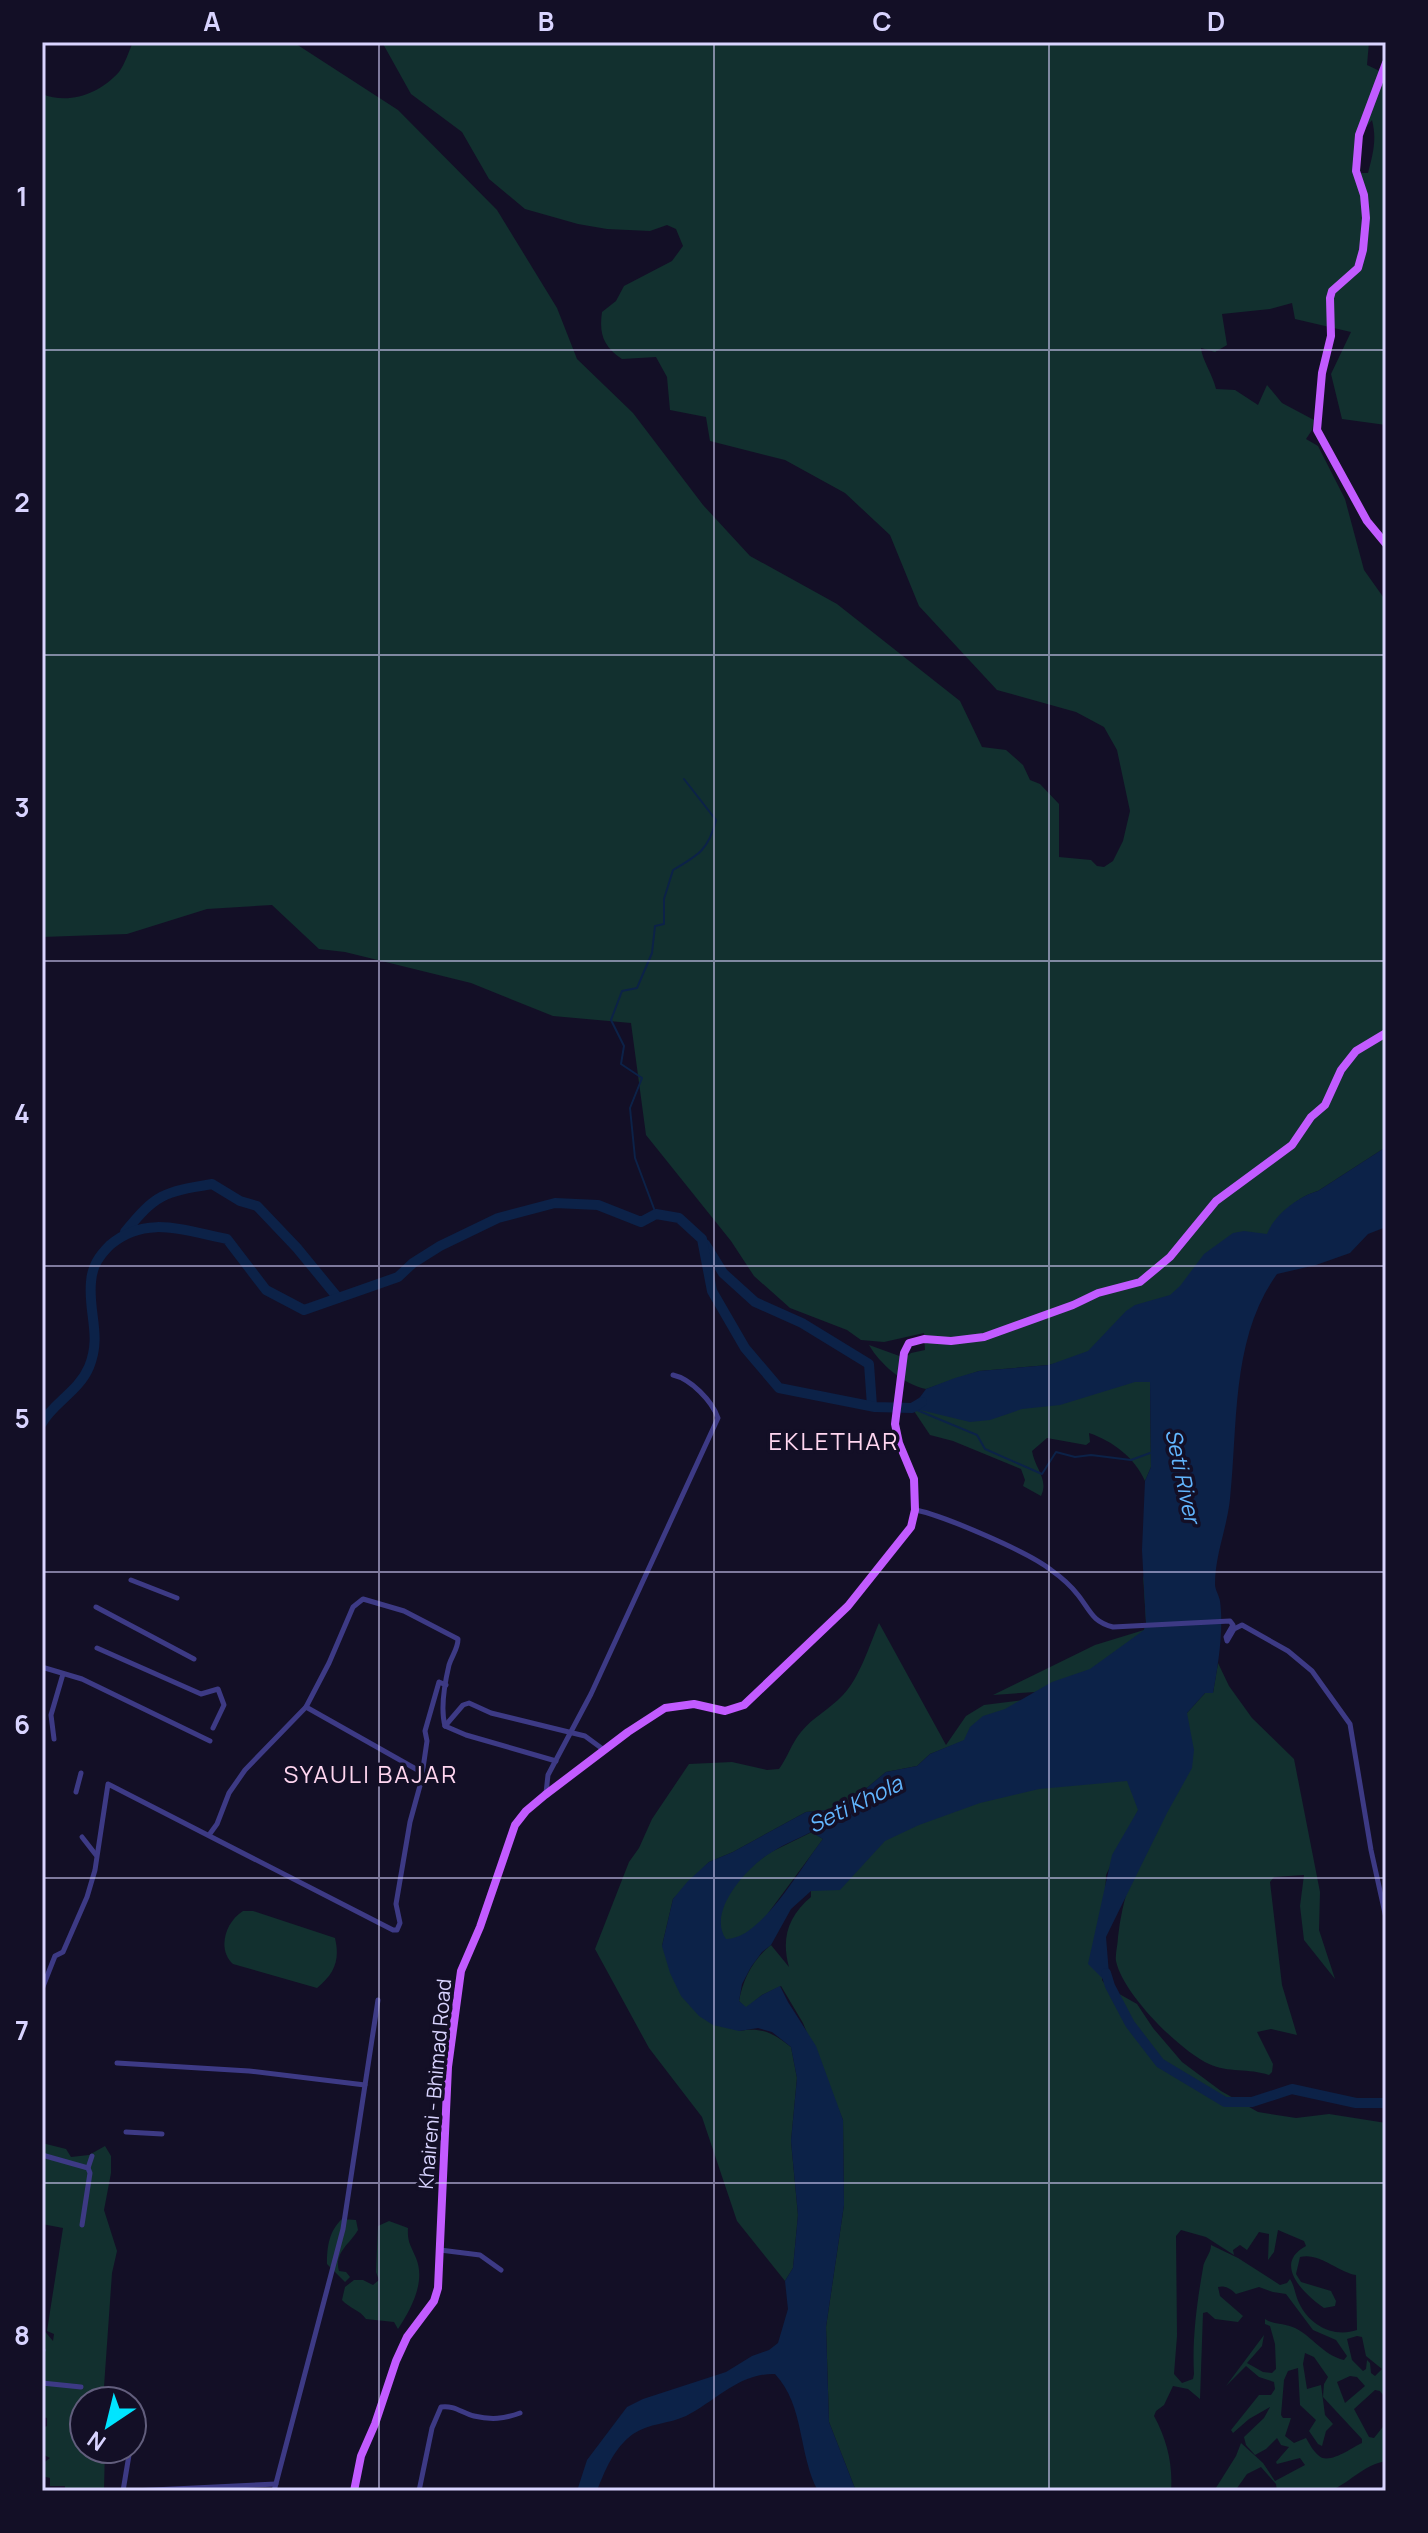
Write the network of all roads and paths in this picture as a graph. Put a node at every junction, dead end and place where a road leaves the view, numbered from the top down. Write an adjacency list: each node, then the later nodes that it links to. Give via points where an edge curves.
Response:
1 (1386, 63): 2 (main road, via 1359,135 1356,171 1364,195 1363,250 1358,268 1330,298 1331,336 1317,430 1367,521)
2 (1386, 544)
3 (1386, 1033): 5 (main road, via 1356,1051 1325,1105 1292,1145 1216,1201 1170,1257 1140,1282 984,1337 909,1343 895,1424 914,1479)
4 (673, 1375): 17 (street, via 691,1383 718,1418)
5 (915, 1510): 20 (main road, Khaireni - Bhimad Road, via 904,1537 864,1587 744,1705 732,1710 694,1704 665,1708); 29 (street, via 1047,1566 1096,1621 1113,1627 1233,1623 1227,1641 1242,1625 1298,1658 1322,1681 1350,1724)
6 (131, 1580): 7 (street)
7 (177, 1598)
8 (96, 1607): 10 (street)
9 (97, 1648): 16 (street, via 201,1694 218,1689 224,1705)
10 (194, 1659)
11 (45, 1668): 12 (street)
12 (63, 1674): 18 (street, via 51,1715); 19 (street)
13 (446, 1685): 14 (street, via 458,1639 404,1611 363,1599 353,1607); 15 (street); 23 (street, via 439,1682 425,1731)
14 (306, 1707): 23 (street); 26 (street, via 245,1770)
15 (445, 1726): 17 (street, via 469,1703); 21 (street)
16 (213, 1728)
17 (571, 1732): 20 (street); 21 (street)
18 (54, 1739)
19 (210, 1741)
20 (605, 1751): 25 (main road, Khaireni - Bhimad Road)
21 (556, 1761): 25 (street)
22 (81, 1773): 24 (street)
23 (423, 1773): 26 (street, via 396,1904 397,1930)
24 (76, 1792)
25 (545, 1795): 40 (main road, Khaireni - Bhimad Road, via 515,1825 461,1971 448,2067)
26 (209, 1835): 28 (street, via 108,1784)
27 (82, 1837): 28 (street)
28 (97, 1856): 30 (street, via 87,1897)
29 (1386, 1918)
30 (42, 1989)
31 (378, 2000): 33 (street)
32 (117, 2063): 33 (street)
33 (365, 2085): 47 (street, via 343,2229)
34 (126, 2132): 35 (street)
35 (162, 2134)
36 (42, 2155): 38 (street)
37 (92, 2156): 38 (street)
38 (88, 2168): 39 (street)
39 (82, 2225)
40 (440, 2250): 41 (street, via 480,2255); 50 (main road, Khaireni - Bhimad Road, via 435,2297 396,2361 361,2456)
41 (501, 2270)
42 (42, 2383): 43 (street)
43 (68, 2386)
44 (520, 2413): 51 (street, via 503,2419 441,2407)
45 (127, 2465): 48 (street)
46 (1386, 2486): 52 (street)
47 (275, 2488): 49 (street)
48 (123, 2491)
49 (135, 2491)
50 (354, 2491)
51 (419, 2491)
52 (1382, 2491)

